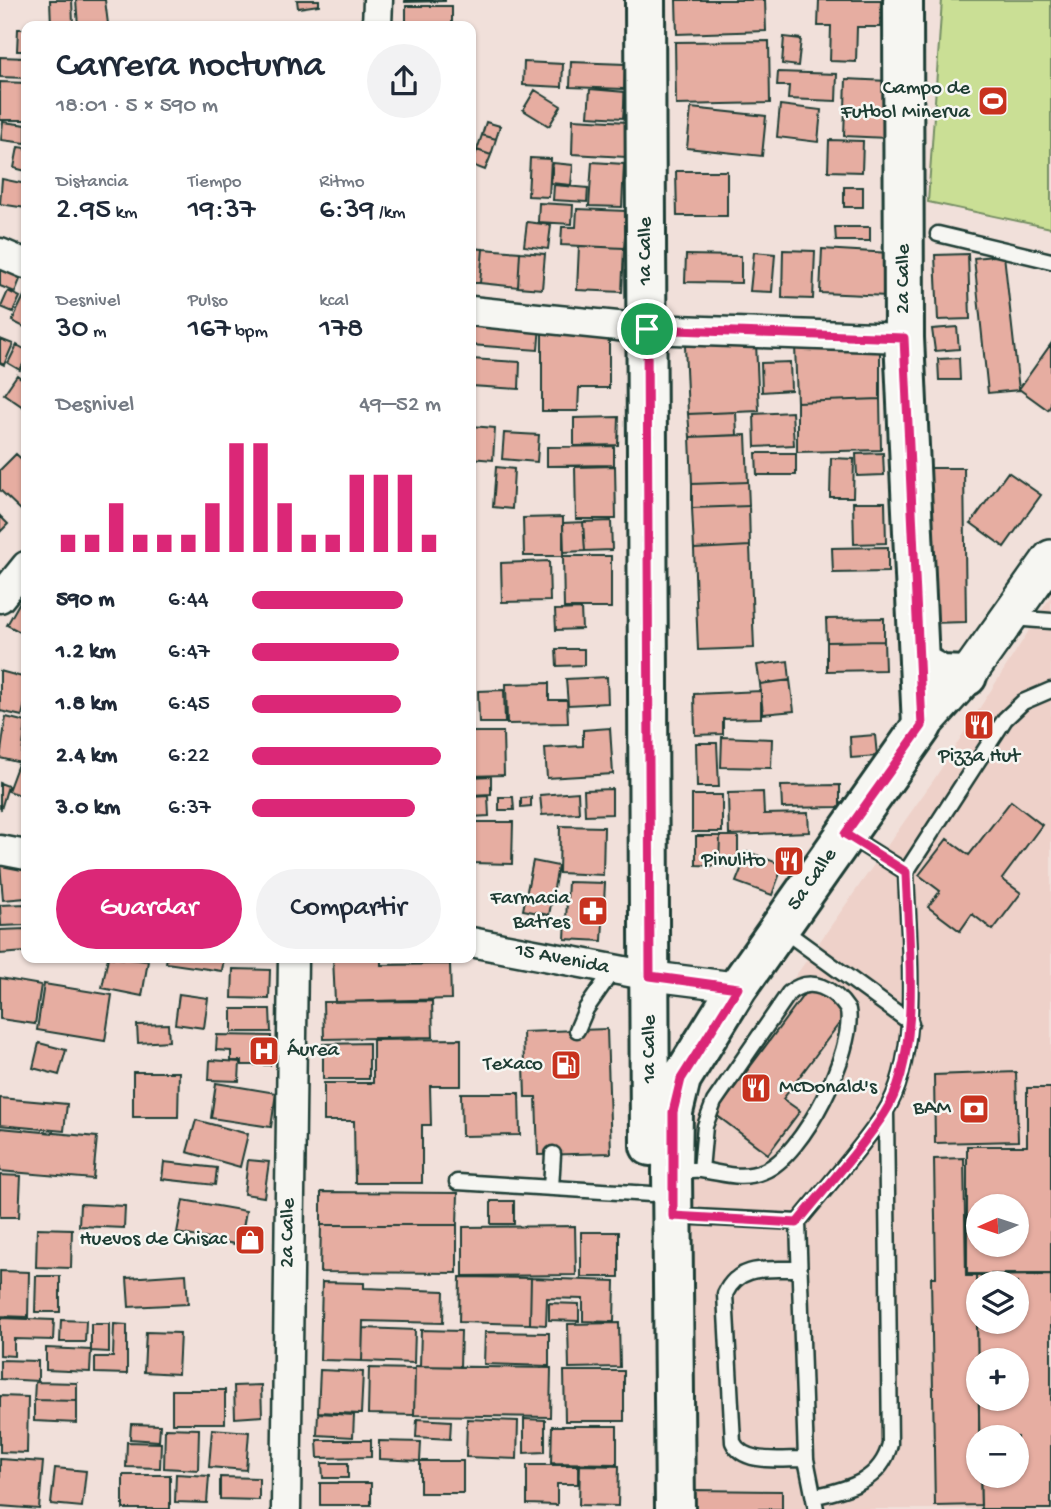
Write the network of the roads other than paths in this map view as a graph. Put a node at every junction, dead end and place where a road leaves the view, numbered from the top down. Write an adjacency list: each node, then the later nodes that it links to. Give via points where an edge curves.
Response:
1 (378, 0): 4 (street)
2 (645, 0): 10 (main road, 1a Calle)
3 (903, 0): 11 (main road, 2a Calle)
4 (377, 21)
5 (938, 234): 7 (lane)
6 (0, 253): 8 (street)
7 (1051, 261)
8 (21, 262)
9 (476, 312): 10 (street)
10 (647, 329): 11 (street); 28 (main road, 1a Calle)
11 (904, 338): 17 (main road, 2a Calle)
12 (1051, 558): 15 (street, 5a Calle)
13 (21, 572): 14 (street)
14 (0, 598)
15 (1011, 618): 16 (lane); 18 (street, 5a Calle)
16 (1051, 621)
17 (919, 663): 18 (main road, via 942,676); 20 (main road, 2a Calle)
18 (967, 676): 20 (street, 5a Calle)
19 (1051, 690): 24 (lane, via 1023,702 1005,719)
20 (922, 726): 21 (main road, 5a Calle)
21 (845, 834): 24 (lane); 25 (main road, 5a Calle)
22 (0, 850): 23 (street)
23 (21, 854)
24 (906, 872): 30 (lane)
25 (780, 928): 29 (main road, 5a Calle); 30 (lane)
26 (476, 943): 28 (street, 15 Avenida)
27 (293, 963): 42 (street, 2a Calle)
28 (631, 973): 29 (street, 15 Avenida); 31 (lane, via 586,1009); 37 (main road, 1a Calle)
29 (738, 988): 32 (main road, 5a Calle, via 681,1079)
30 (911, 1023): 33 (lane)
31 (577, 1030)
32 (673, 1112): 37 (main road, 1a Calle)
33 (886, 1112): 38 (lane); 41 (lane, via 890,1444 877,1472)
34 (553, 1154): 36 (lane)
35 (457, 1182): 36 (lane)
36 (551, 1188): 37 (lane)
37 (674, 1188): 37 (lane, via 765,1171 779,1163 804,1131 846,1047 848,1010 830,991 809,984 789,993 714,1102); 38 (lane); 43 (main road, 1a Calle); 44 (main road, 1a Calle)
38 (797, 1223): 39 (lane)
39 (799, 1269): 40 (lane); 40 (lane, via 741,1272 725,1294 737,1451 750,1457)
40 (806, 1458): 41 (lane)
41 (816, 1503)
42 (285, 1509)
43 (655, 1509)
44 (675, 1509)

